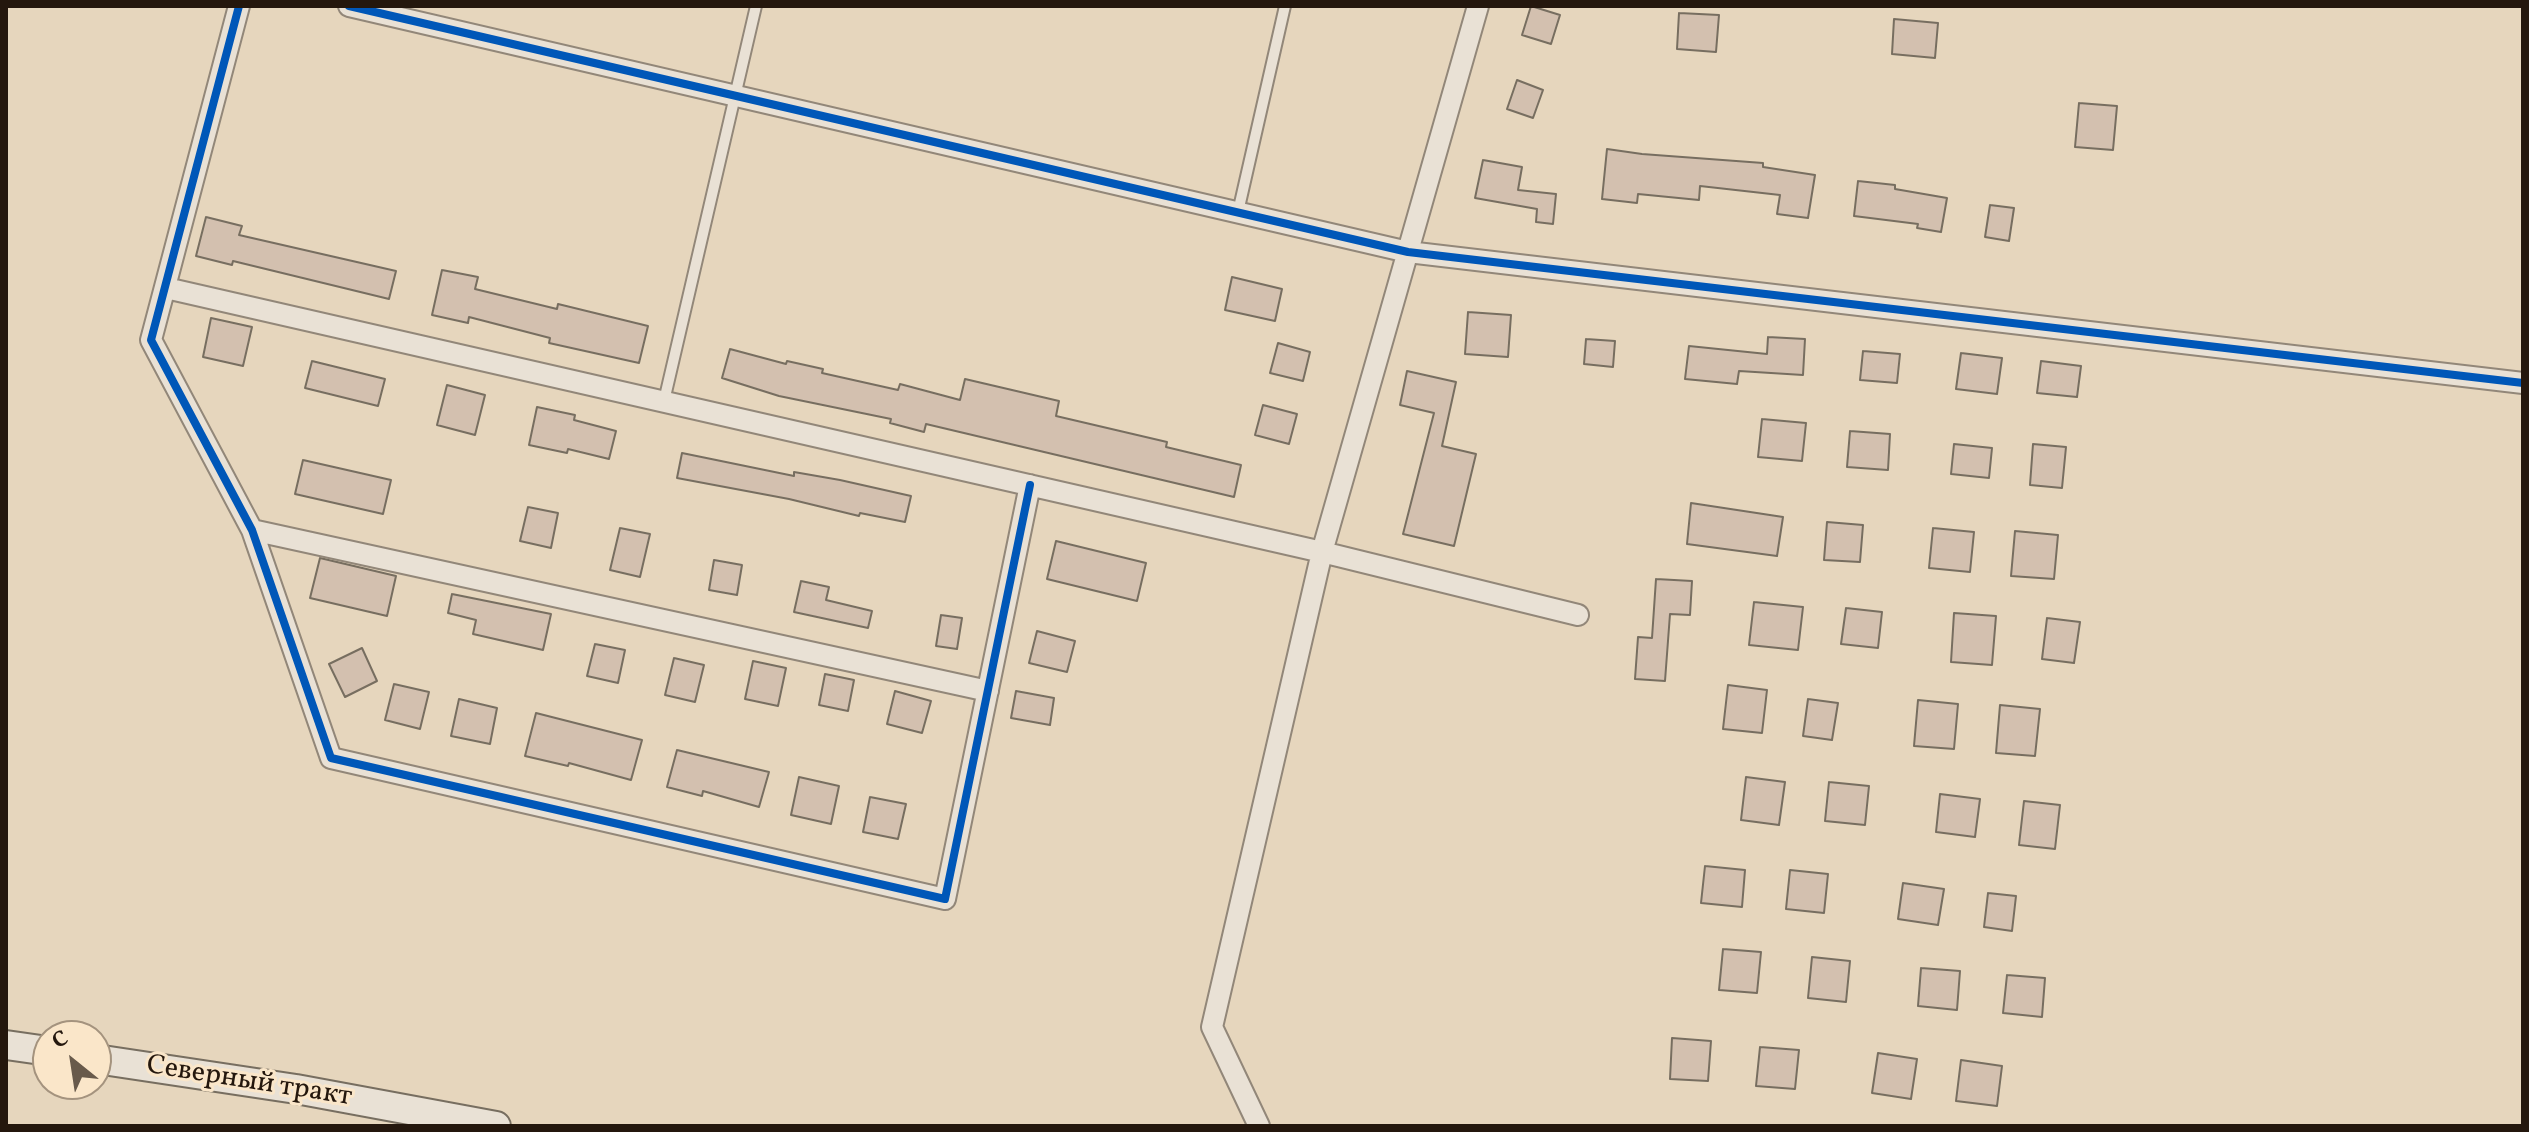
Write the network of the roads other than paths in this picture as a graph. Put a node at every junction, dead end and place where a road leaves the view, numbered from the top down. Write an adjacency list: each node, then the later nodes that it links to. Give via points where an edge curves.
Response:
1 (239, 6): 9 (street)
2 (349, 6): 6 (street)
3 (756, 6): 6 (lane)
4 (1285, 6): 7 (lane)
5 (1478, 6): 8 (street)
6 (735, 95): 7 (street); 11 (lane)
7 (1238, 212): 8 (street)
8 (1408, 252): 10 (street); 14 (street)
9 (166, 288): 11 (street); 13 (street, via 151,340)
10 (2523, 383)
11 (664, 401): 12 (street)
12 (1030, 485): 14 (street); 16 (street)
13 (252, 530): 16 (street); 16 (street, via 331,758 945,899)
14 (1322, 552): 15 (street); 21 (street, via 1212,1027)
15 (1578, 615)
16 (988, 691)
17 (6, 1045): 18 (main road)
18 (32, 1049)
19 (112, 1061): 20 (main road, Северный тракт)
20 (496, 1126)
21 (1259, 1126)

